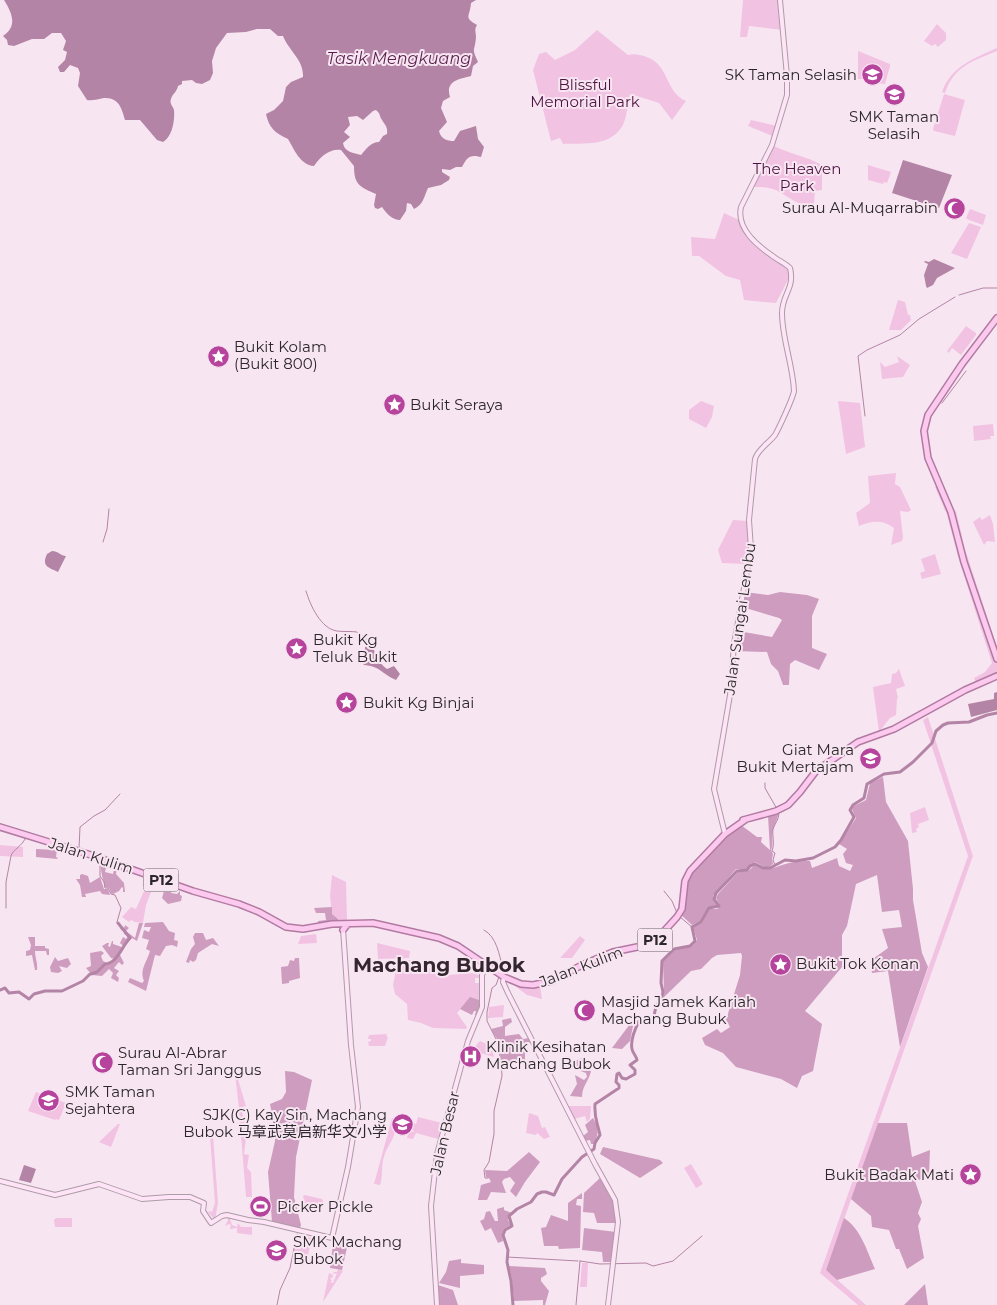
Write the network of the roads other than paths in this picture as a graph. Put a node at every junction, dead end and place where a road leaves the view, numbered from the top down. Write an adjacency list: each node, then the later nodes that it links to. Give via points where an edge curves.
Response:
1 (780, 0): 7 (main road, Jalan Sungai Lembu, via 787,95 776,138 740,213 751,238 790,268 791,284 782,315 794,391 777,431 755,460 749,520 751,549 714,789)
2 (997, 319): 3 (main road, via 946,387 924,427 928,458 951,512)
3 (996, 658): 4 (main road)
4 (997, 663)
5 (996, 674): 7 (main road, Jalan Kulim / P12, via 894,729 862,740 816,771 786,806)
6 (0, 827): 8 (main road, Jalan Kulim / P12, via 245,907 286,927)
7 (725, 830): 10 (main road, Jalan Kulim / P12, via 688,875 680,914 654,941 613,952 545,983 525,985)
8 (343, 926): 9 (main road, Jalan Kulim / P12, via 382,924 439,938 458,946); 11 (main road, via 358,1113 332,1238 227,1215 211,1223 203,1211 204,1203 190,1197 142,1199 99,1184 55,1195)
9 (487, 966): 10 (main road, Jalan Kulim / P12); 12 (main road, Jalan Besar, via 482,975 482,1007 468,1041 437,1160 431,1206)
10 (501, 976): 13 (main road, via 614,1196 618,1222)
11 (0, 1181)
12 (437, 1305)
13 (608, 1305)

